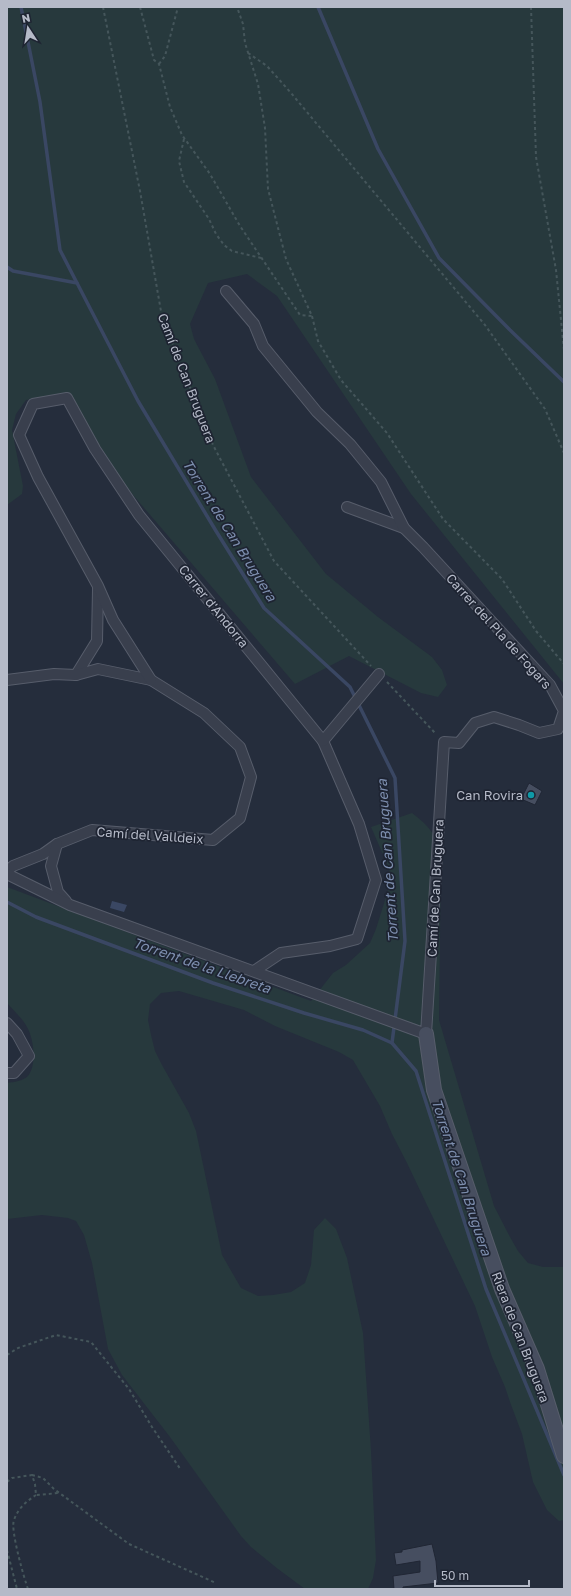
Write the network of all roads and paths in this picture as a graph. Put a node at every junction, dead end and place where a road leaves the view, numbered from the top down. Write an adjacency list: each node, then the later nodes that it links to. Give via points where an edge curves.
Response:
1 (103, 7): 18 (path, Camí de Can Bruguera, via 140,190 162,317 213,445 274,561)
2 (140, 7): 7 (path, via 154,60)
3 (178, 7): 7 (path, via 165,56)
4 (238, 7): 6 (path)
5 (531, 7): 12 (path, via 536,156 556,270)
6 (248, 53): 11 (path, via 258,84 266,128 268,189 286,259); 13 (path, via 267,66 291,93 485,325 545,409)
7 (159, 64): 8 (path, via 170,107)
8 (184, 139): 9 (path, via 210,174); 9 (path, via 179,161 184,182 216,234 232,251)
9 (261, 258): 11 (path, via 300,315)
10 (226, 291): 15 (street, Carrer del Pla de Fogars, via 254,324 263,346 316,412 350,444 382,482)
11 (312, 316): 17 (path, via 318,341 341,380 386,433 443,519 502,579 536,632)
12 (564, 350)
13 (564, 453)
14 (348, 507): 15 (street, Carrer del Pla de Fogars)
15 (404, 528): 23 (street, Carrer del Pla de Fogars, via 550,685 564,711 558,729 539,733 494,717 475,723 459,743)
16 (98, 586): 19 (street, Carrer d'Andorra, via 97,641); 21 (street, Carrer d'Andorra, via 113,620); 22 (street, Carrer d'Andorra, via 38,477 19,435 33,404 67,398 95,449 139,515)
17 (564, 664)
18 (379, 674): 22 (street); 23 (path, Camí de Can Bruguera)
19 (76, 675): 20 (street, Camí del Valldeix, via 54,674); 21 (street, Camí del Valldeix, via 98,669)
20 (7, 680)
21 (151, 680): 24 (street, Camí del Valldeix, via 204,713 240,747 251,777 240,818 213,840 92,830)
22 (324, 741): 27 (street, Carrer d'Andorra, via 359,824 376,880 357,939 281,954)
23 (444, 742): 29 (street, Camí de Can Bruguera)
24 (57, 844): 25 (street, Camí del Valldeix); 26 (street, via 52,866 58,892)
25 (7, 872): 26 (street)
26 (70, 905): 27 (street)
27 (254, 971): 29 (street)
28 (7, 1022): 30 (street, via 29,1056 14,1073)
29 (426, 1034): 32 (street, Riera de Can Bruguera, via 434,1090 502,1289 537,1369)
30 (7, 1073)
31 (7, 1355): 33 (path, via 18,1348 56,1335 91,1342 130,1389)
32 (564, 1456)
33 (181, 1470)
34 (32, 1475): 35 (path, via 12,1478); 36 (path, via 43,1478); 37 (path)
35 (7, 1482)
36 (60, 1493): 37 (path); 39 (path, via 129,1544)
37 (36, 1495): 41 (path, via 23,1504 13,1521)
38 (7, 1550): 40 (path)
39 (216, 1583)
40 (17, 1589)
41 (28, 1589)

